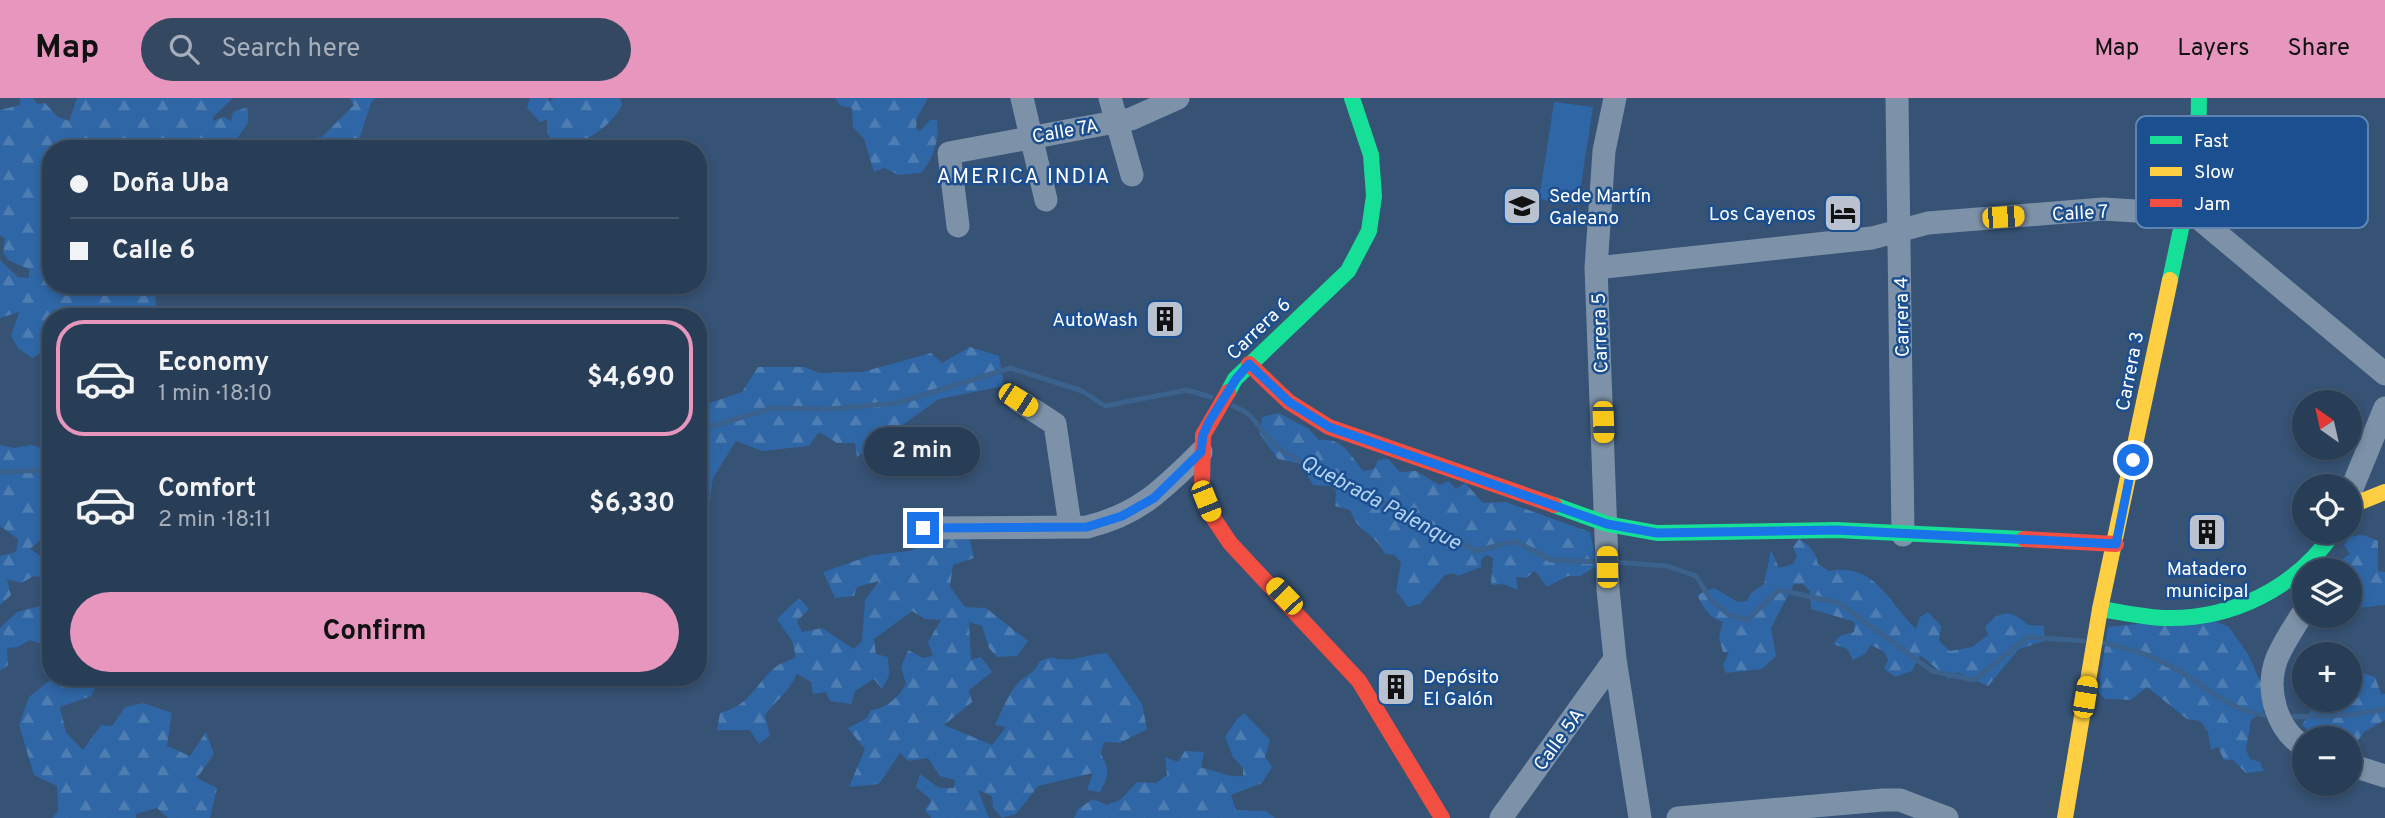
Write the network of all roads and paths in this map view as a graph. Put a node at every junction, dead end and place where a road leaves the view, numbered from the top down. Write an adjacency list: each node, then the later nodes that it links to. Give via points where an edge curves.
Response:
1 (1021, 98): 10 (street)
2 (1110, 98): 9 (street)
3 (1178, 98): 9 (street, Calle 7A)
4 (1352, 98): 19 (street, Carrera 6, via 1371,155 1374,196 1369,232 1348,271)
5 (1615, 98): 18 (street, Carrera 5, via 1604,151)
6 (1896, 98): 17 (street, Carrera 4)
7 (2199, 98): 8 (street, Carrera 3)
8 (2199, 116)
9 (1116, 121): 10 (street, Calle 7A); 11 (street)
10 (1030, 136): 12 (street); 14 (street, Calle 7A, via 950,153)
11 (1132, 175)
12 (1046, 200)
13 (2136, 211): 17 (street, Calle 7, via 2103,209 1928,223)
14 (958, 226)
15 (2181, 228): 31 (street, Carrera 3)
16 (2210, 228): 20 (street, Calle 7)
17 (1900, 230): 18 (street, Calle 7); 30 (street, Carrera 4)
18 (1596, 268): 29 (street, Carrera 5)
19 (1249, 364): 23 (street, Carrera 6, via 1209,422); 29 (street, via 1289,402 1329,427)
20 (2385, 374)
21 (1018, 400): 27 (street, via 1055,424)
22 (2385, 408): 24 (street)
23 (1201, 452): 27 (street, via 1138,508 1087,527); 40 (street, Carrera 6, via 1202,485 1220,530 1359,681)
24 (2358, 474)
25 (2385, 492): 26 (street)
26 (2362, 501)
27 (1070, 526): 28 (street)
28 (923, 528)
29 (1607, 535): 30 (street, via 1836,530); 35 (street, Carrera 5)
30 (1903, 536): 31 (street)
31 (2116, 544): 33 (street, Carrera 3)
32 (2325, 544): 33 (street, via 2275,589 2230,610 2166,618)
33 (2100, 609): 45 (street, Carrera 3)
34 (2295, 628): 36 (street, via 2276,660 2279,722)
35 (1615, 659): 41 (street, Calle 5A); 42 (street, Carrera 5)
36 (2292, 736)
37 (2362, 769): 38 (street)
38 (2385, 776)
39 (1883, 809): 43 (street); 44 (street, via 1900,800)
40 (1442, 818)
41 (1501, 818)
42 (1640, 818)
43 (1678, 818)
44 (1947, 818)
45 (2065, 818)

